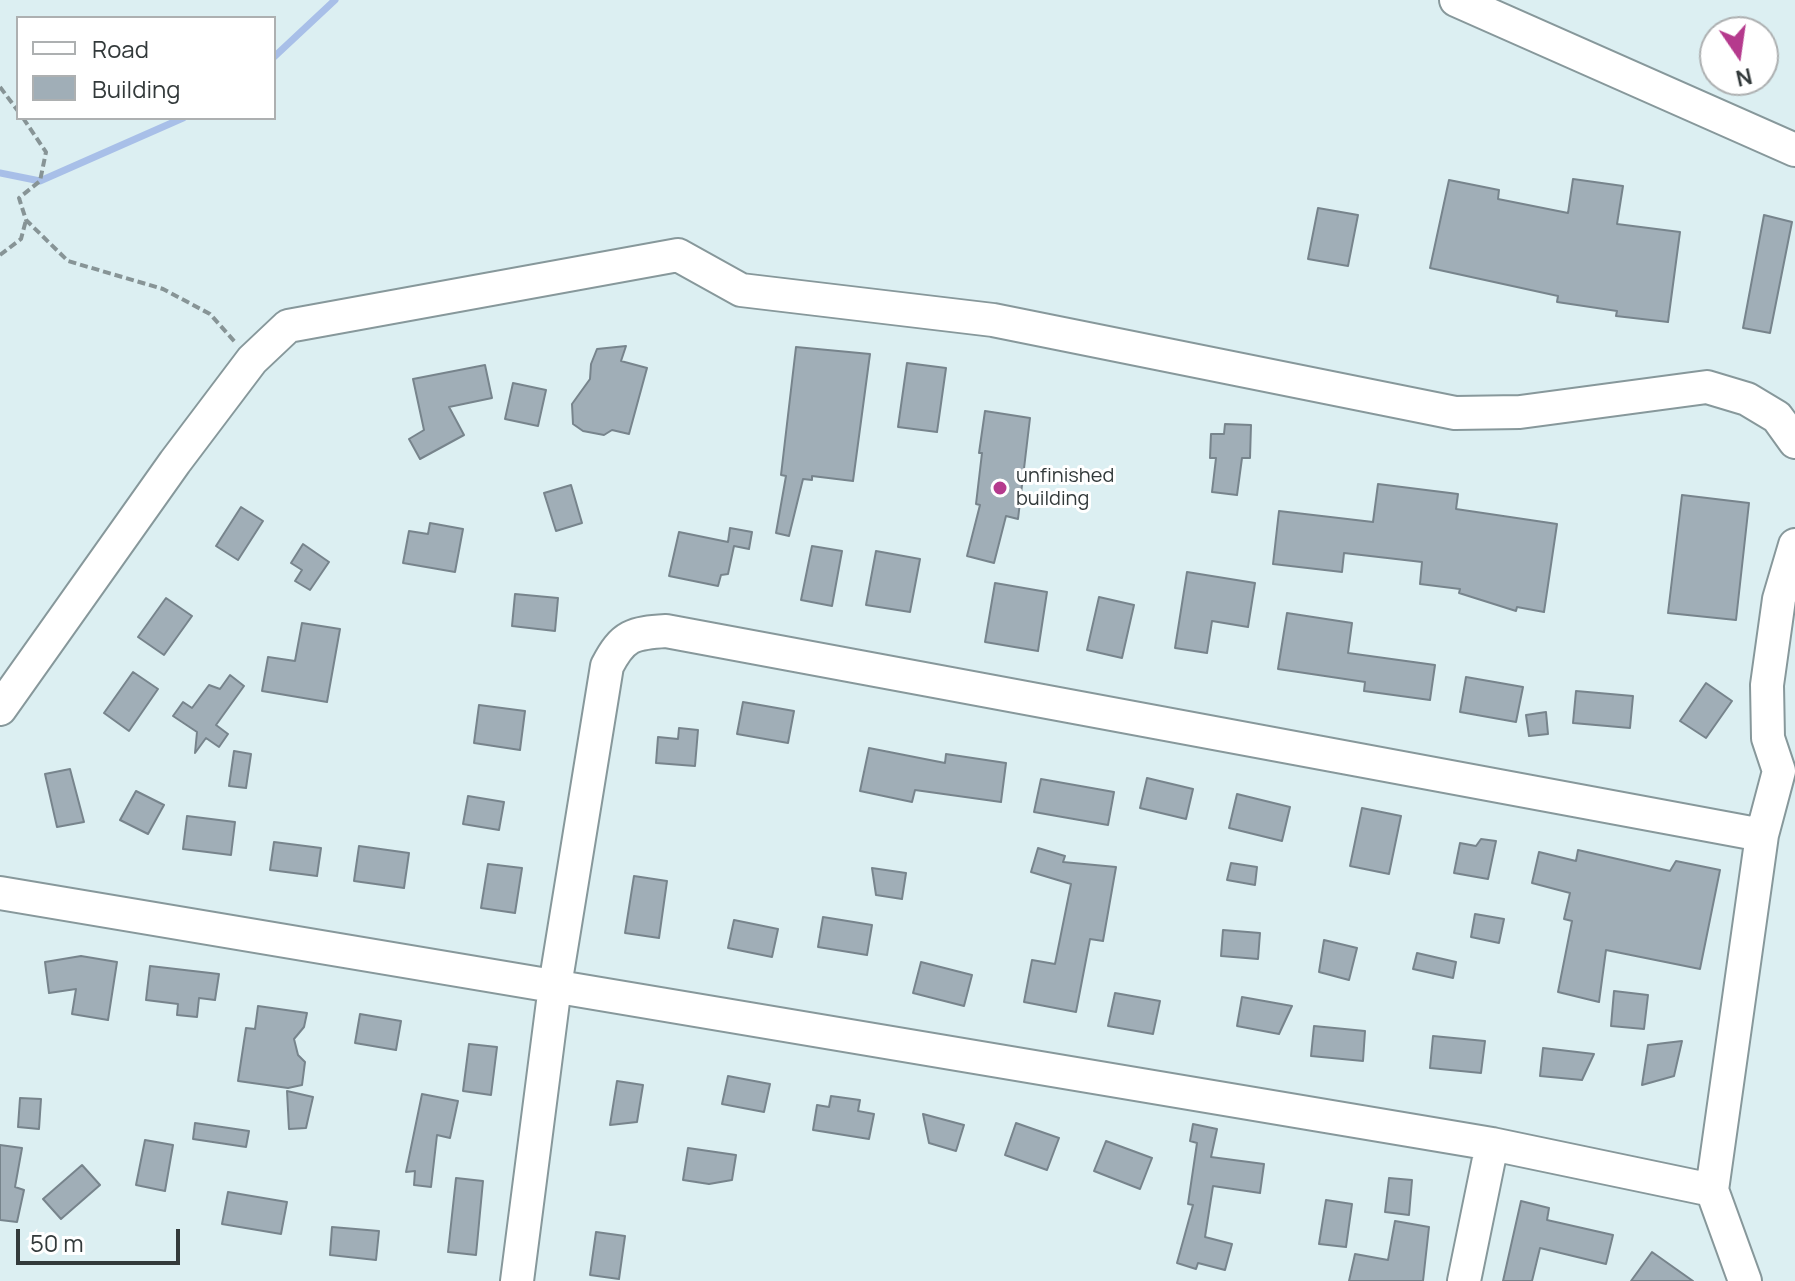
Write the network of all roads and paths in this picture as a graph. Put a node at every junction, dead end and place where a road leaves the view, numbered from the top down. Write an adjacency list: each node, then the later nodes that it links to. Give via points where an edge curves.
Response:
1 (1456, 0): 5 (street)
2 (0, 87): 3 (path)
3 (16, 108)
4 (24, 120): 6 (path, via 46,152 40,181 19,198)
5 (1795, 150)
6 (26, 220): 7 (path, via 21,239); 8 (path, via 68,261 163,289 210,314)
7 (0, 255)
8 (252, 360): 9 (street, via 288,326 678,255 741,290 993,320 1455,413 1520,412 1707,387 1747,399 1777,417); 11 (street)
9 (1795, 442)
10 (1795, 545): 12 (street, via 1779,599 1767,685 1768,738)
11 (0, 709)
12 (1787, 763): 13 (street)
13 (1762, 835): 15 (street, via 666,631 639,633 618,644 607,666); 17 (street)
14 (0, 893): 15 (street)
15 (555, 986): 16 (street); 18 (street)
16 (1492, 1144): 17 (street); 19 (street)
17 (1712, 1190): 20 (street)
18 (517, 1281)
19 (1464, 1281)
20 (1745, 1281)

